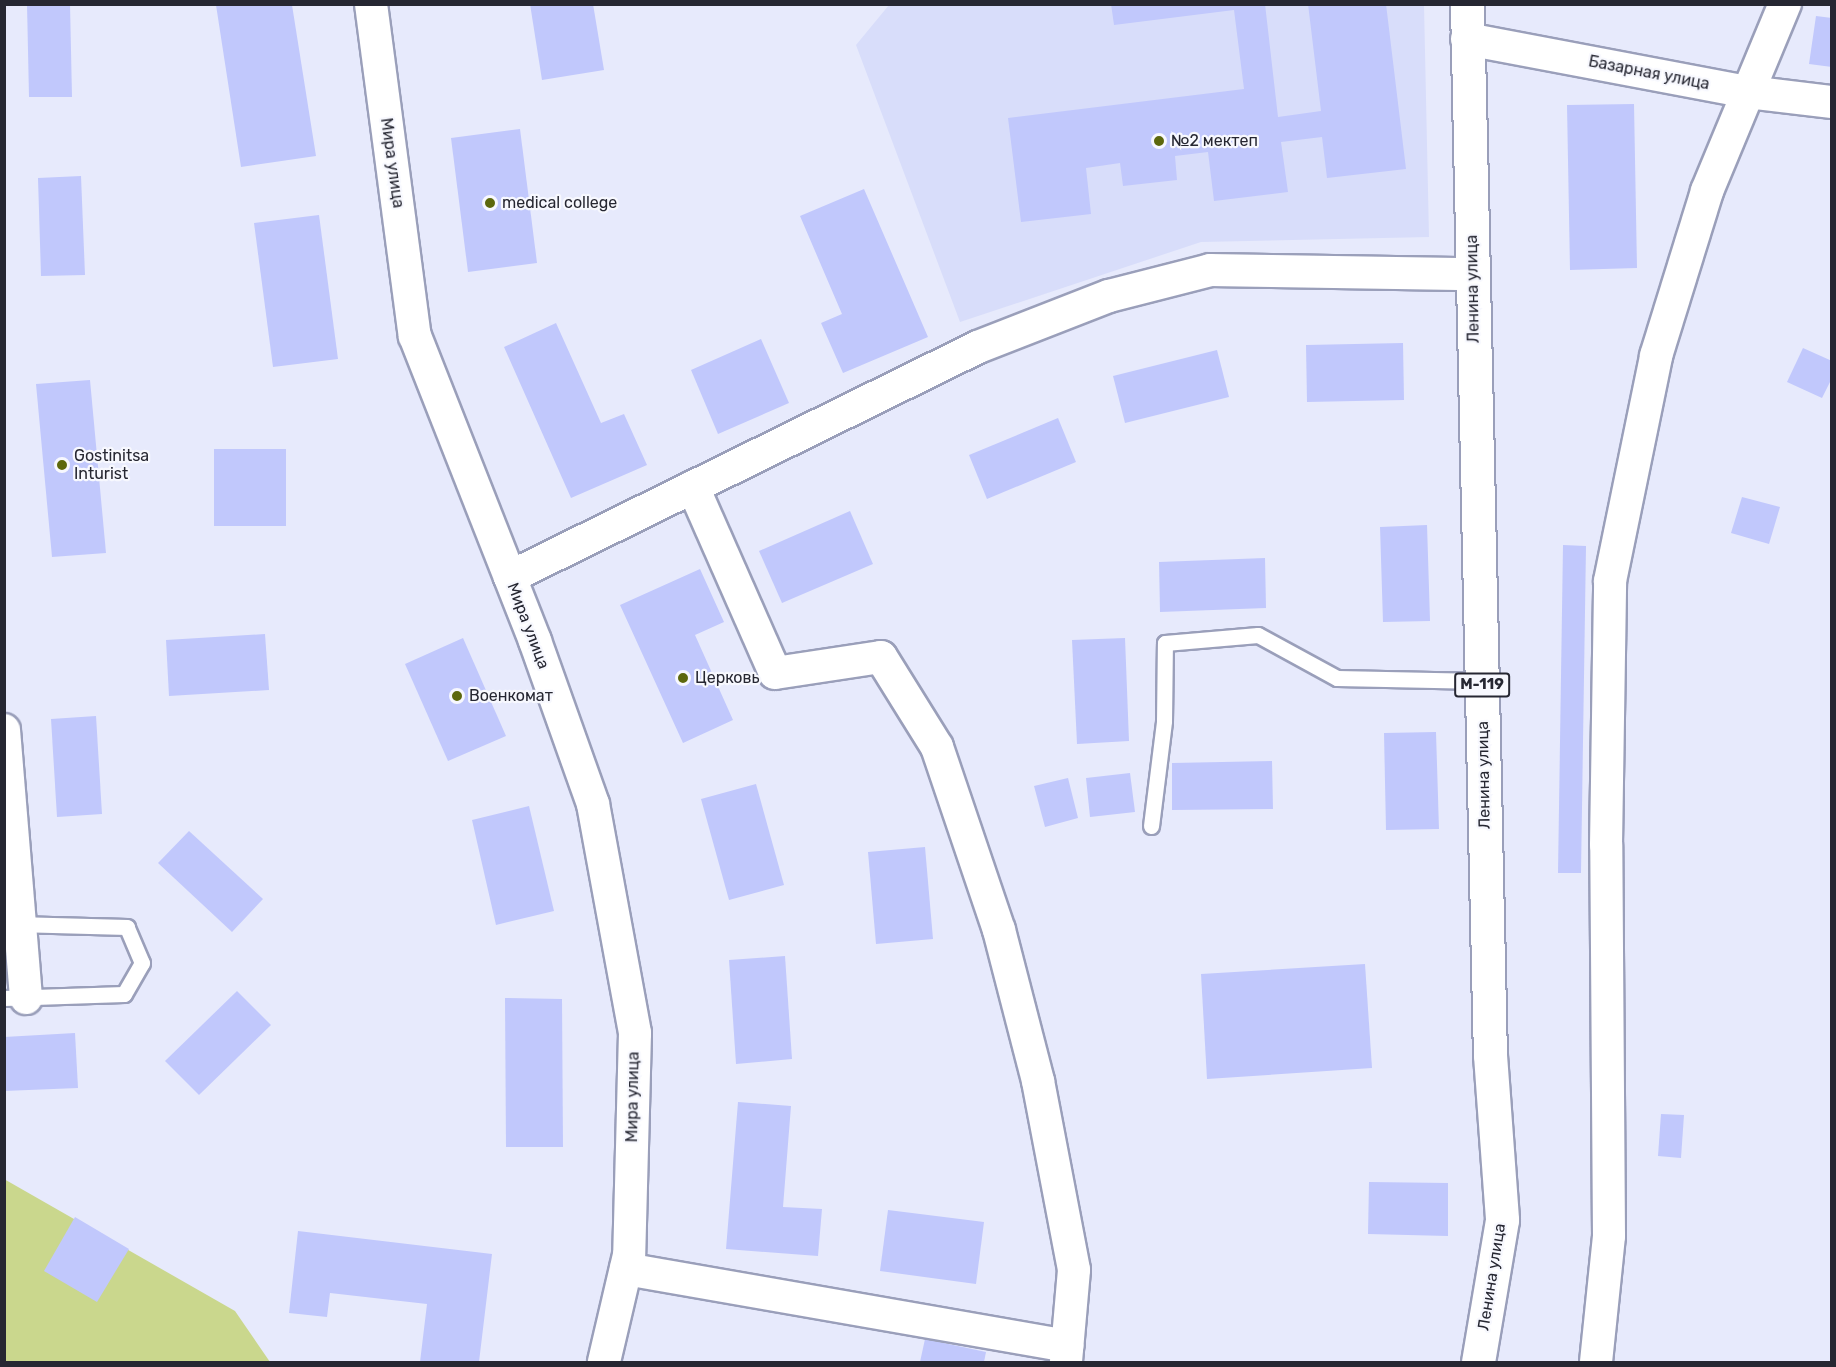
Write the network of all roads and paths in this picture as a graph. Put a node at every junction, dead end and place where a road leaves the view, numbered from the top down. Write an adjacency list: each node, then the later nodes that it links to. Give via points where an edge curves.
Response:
1 (371, 4): 9 (street, Мира улица, via 415,336)
2 (1467, 4): 4 (main road, Ленина улица / М-119)
3 (1785, 4): 5 (street)
4 (1467, 39): 5 (street, Базарная улица); 7 (main road, Ленина улица / М-119)
5 (1748, 92): 6 (street, Базарная улица); 19 (street, via 1707,190 1656,356 1610,580 1606,845 1609,1236)
6 (1832, 102)
7 (1473, 274): 8 (street, via 1210,270 1108,296 978,347); 10 (main road, Ленина улица / М-119)
8 (693, 488): 9 (street); 16 (street, via 775,673 881,657 937,747 999,930 1038,1082 1074,1270)
9 (510, 577): 15 (street, Мира улица, via 593,804 635,1033)
10 (1482, 681): 12 (lane, via 1337,678 1258,635 1165,643 1164,721); 18 (main road, Ленина улица / М-119, via 1490,1055 1502,1220)
11 (4, 730): 13 (street)
12 (1151, 826)
13 (12, 924): 14 (street); 14 (lane, via 127,927 142,963 124,994)
14 (15, 998)
15 (626, 1269): 16 (street); 17 (street, Мира улица)
16 (1067, 1354)
17 (604, 1362)
18 (1478, 1362)
19 (1596, 1362)

